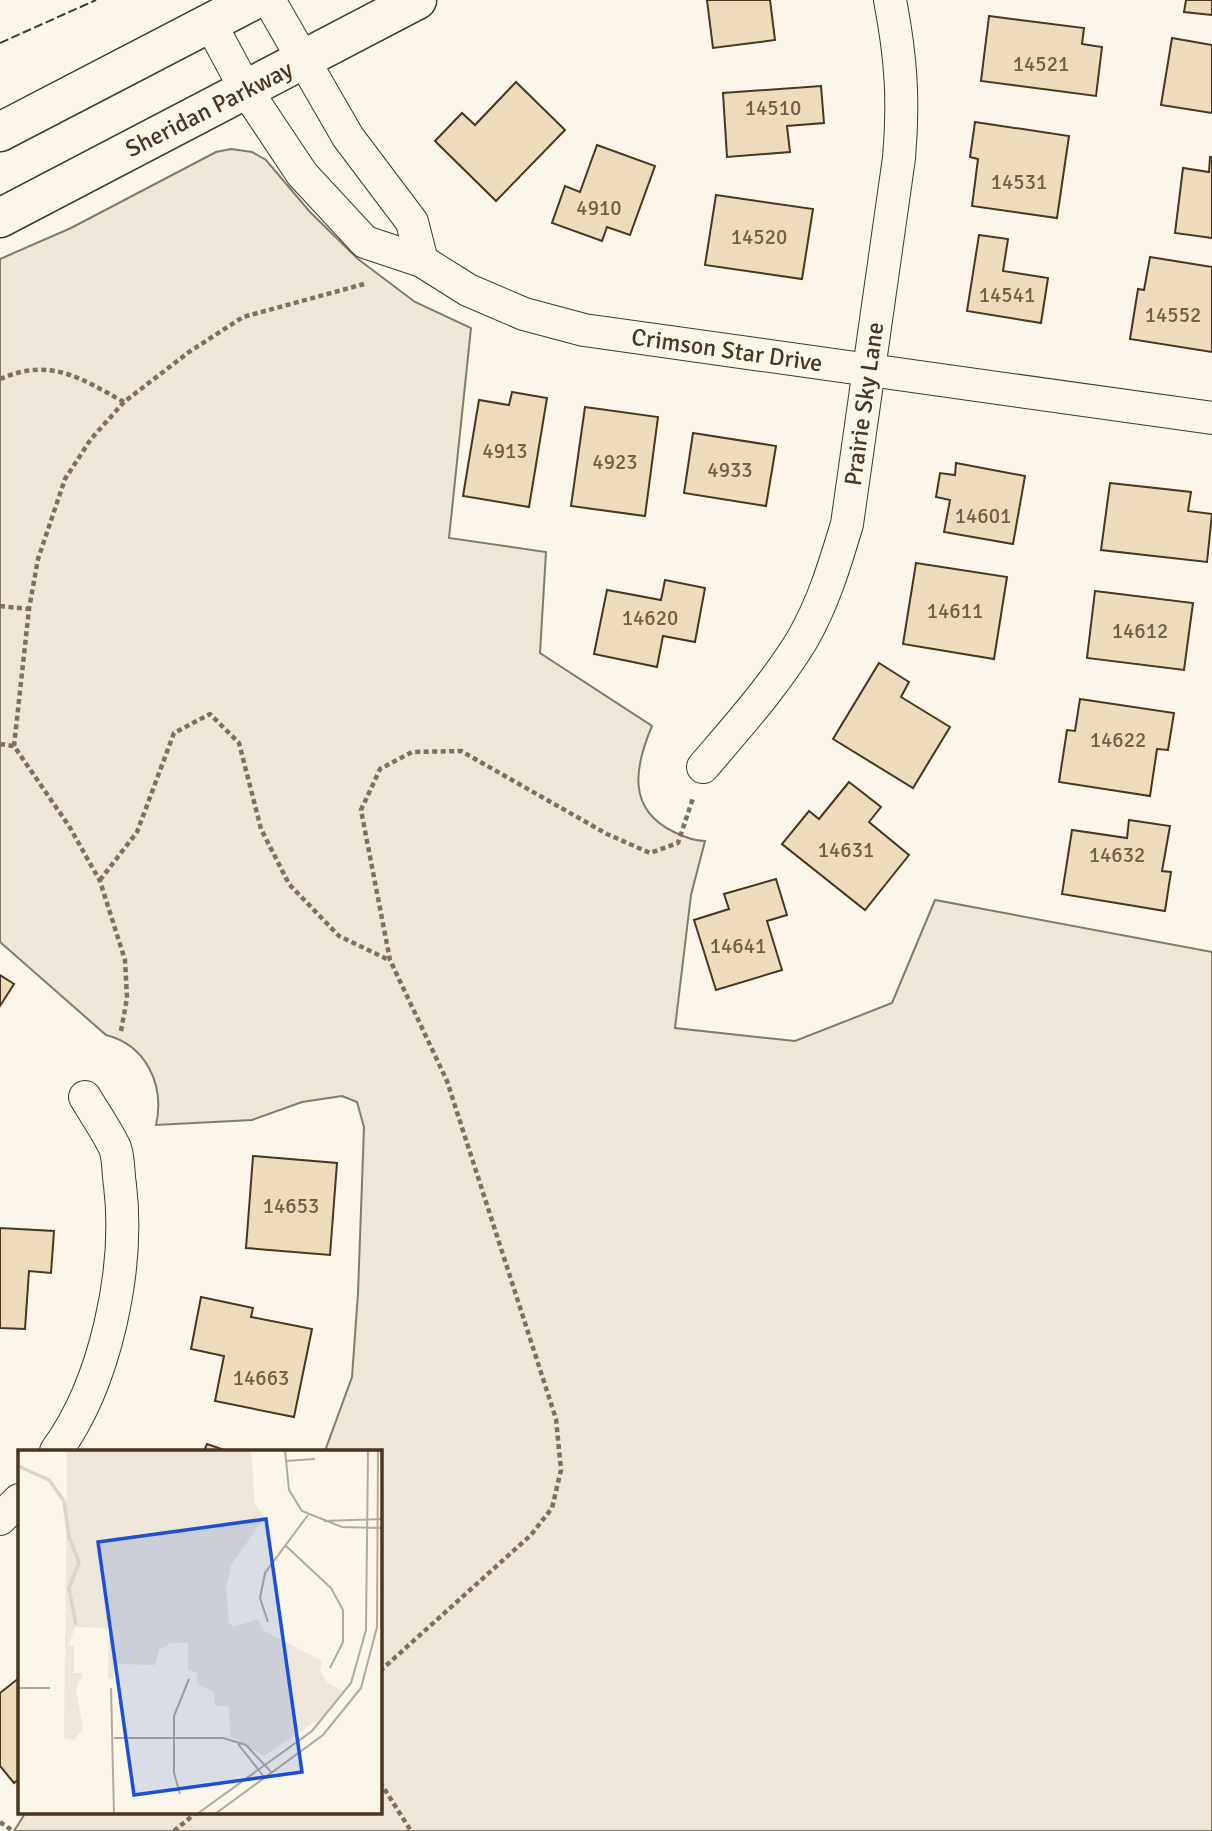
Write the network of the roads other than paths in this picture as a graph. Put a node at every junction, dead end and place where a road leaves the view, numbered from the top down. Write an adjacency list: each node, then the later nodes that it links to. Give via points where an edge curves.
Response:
1 (254, 0): 5 (main road)
2 (269, 0): 6 (street)
3 (417, 0): 6 (main road, Sheridan Parkway)
4 (890, 0): 11 (street, Prairie Sky Lane, via 900,51 903,116)
5 (210, 23): 7 (street, Crimson Star Drive); 8 (main road)
6 (304, 61): 7 (main road, Sheridan Parkway); 10 (street, via 348,137 412,222)
7 (246, 90): 9 (main road, Sheridan Parkway); 10 (street, Crimson Star Drive, via 302,174 365,242)
8 (0, 132)
9 (0, 218)
10 (422, 261): 11 (street, Crimson Star Drive, via 468,290 524,314 584,330)
11 (870, 370): 12 (street, Crimson Star Drive); 13 (street, Prairie Sky Lane, via 846,524 830,579 803,638 774,681)
12 (1212, 418)
13 (703, 767)
14 (85, 1097): 15 (street, via 116,1150 122,1207 120,1272 104,1348 86,1396)
15 (57, 1450)
16 (18, 1501): 17 (street)
17 (0, 1519)

